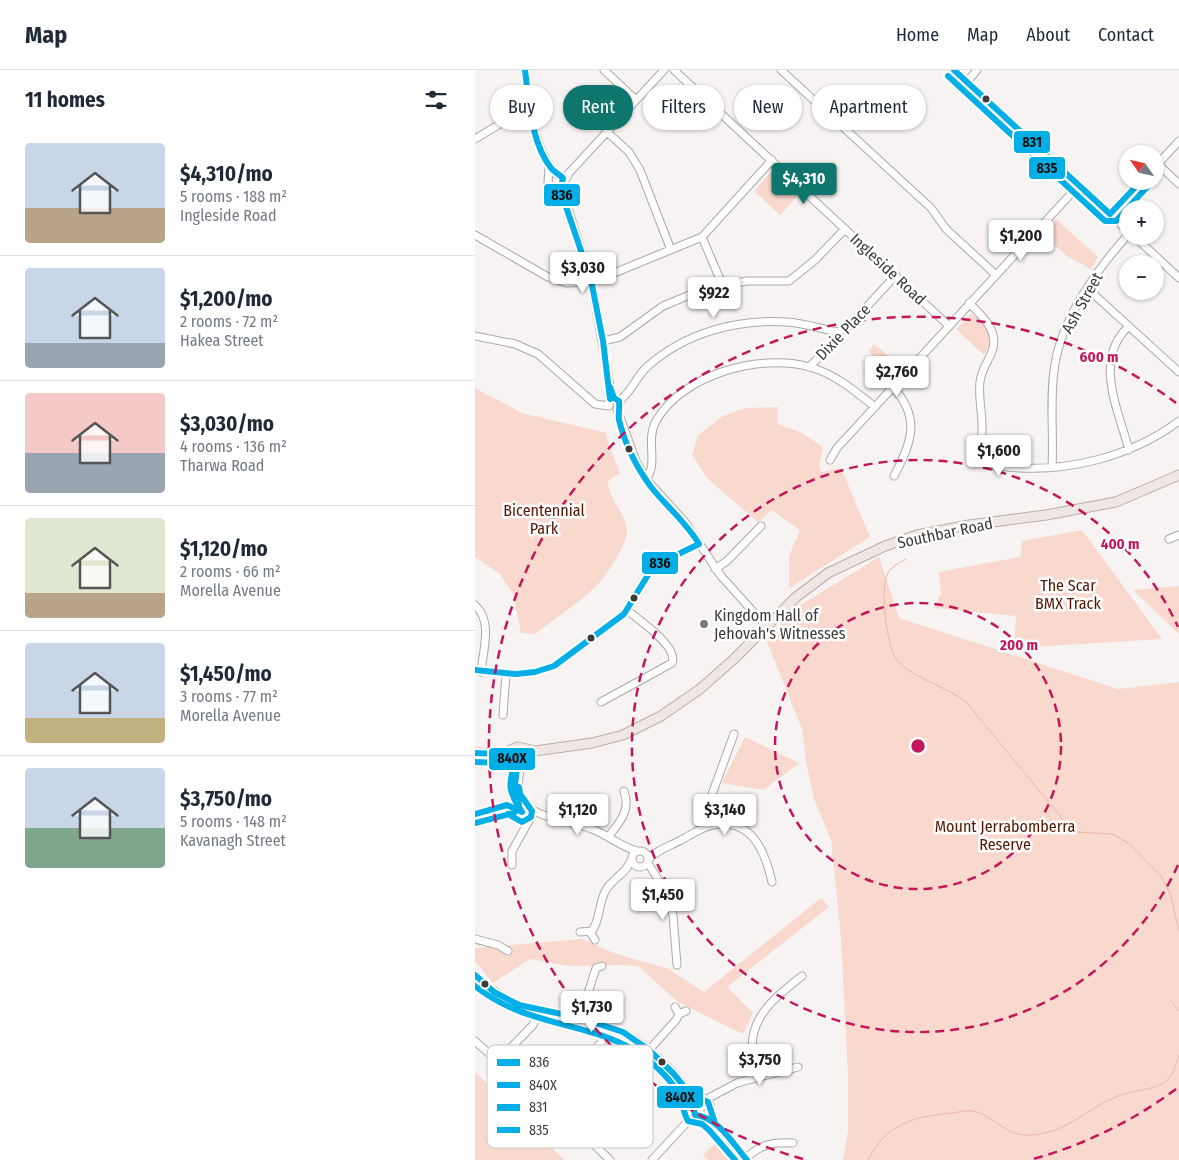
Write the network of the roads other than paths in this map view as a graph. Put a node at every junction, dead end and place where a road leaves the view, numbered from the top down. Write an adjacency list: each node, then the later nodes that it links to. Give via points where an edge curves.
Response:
1 (525, 70): 9 (street)
2 (604, 70): 11 (street)
3 (664, 70): 11 (street)
4 (674, 70): 19 (street, Ingleside Road)
5 (954, 70): 8 (street)
6 (977, 70): 8 (street)
7 (783, 71): 10 (street)
8 (967, 82): 25 (street)
9 (527, 85)
10 (812, 98)
11 (636, 100): 15 (street)
12 (490, 130): 16 (street)
13 (537, 130): 20 (street)
14 (847, 130): 35 (street, via 931,208 946,229)
15 (607, 132): 23 (street); 34 (street, via 629,152 640,170)
16 (475, 138)
17 (1179, 141): 18 (street)
18 (1164, 157)
19 (772, 160): 29 (street, Ingleside Road); 31 (street)
20 (549, 166): 22 (street); 23 (street)
21 (1164, 172): 24 (street)
22 (549, 178): 23 (street); 23 (street, via 549,185)
23 (559, 181): 38 (street)
24 (1179, 184)
25 (1079, 185): 27 (street); 35 (street)
26 (1133, 190): 27 (street)
27 (1110, 214): 28 (street)
28 (1119, 222)
29 (845, 229): 36 (street, Ingleside Road); 39 (street, via 789,281)
30 (475, 235): 38 (street, via 548,278 567,283)
31 (702, 237): 34 (street); 39 (street)
32 (1119, 245): 40 (street, Ash Street)
33 (1144, 245): 37 (street)
34 (671, 250): 38 (street)
35 (995, 274): 41 (street)
36 (896, 275): 42 (street, Ingleside Road); 44 (street, Dixie Place, via 849,326)
37 (1179, 278)
38 (591, 280): 46 (street)
39 (723, 284): 46 (street, via 675,300 620,338)
40 (1088, 289): 43 (street); 55 (street, Ash Street, via 1067,325 1055,364)
41 (969, 303): 42 (street); 55 (street, via 989,324 994,342 979,384 982,424 978,450 981,458 995,466)
42 (948, 324): 49 (street)
43 (1129, 326): 48 (street); 53 (street, via 1115,342 1109,365)
44 (838, 332): 47 (street, Dixie Place, via 837,340); 50 (street, via 767,321 707,332 676,346 648,366 636,378 627,395)
45 (475, 336): 50 (street, via 515,344 538,354 595,404)
46 (603, 341): 50 (street)
47 (809, 367): 51 (street, via 843,382); 58 (street, via 766,363 746,366 696,384 665,409 656,421 650,441 653,466)
48 (1179, 372)
49 (893, 387): 51 (street); 56 (street, via 904,399 912,431)
50 (614, 404): 58 (street)
51 (875, 407): 54 (street)
52 (1179, 421): 53 (street)
53 (1129, 450): 55 (street, via 1085,463)
54 (830, 460)
55 (1052, 467)
56 (894, 476)
57 (1177, 476): 66 (main road, Southbar Road, via 1116,502 914,536 885,546 828,573 795,598)
58 (646, 479): 62 (street, via 685,522)
59 (761, 526): 63 (street)
60 (1179, 535): 61 (street)
61 (1169, 539)
62 (699, 544): 63 (street); 65 (street, via 660,563 648,575)
63 (715, 569): 66 (street)
64 (475, 605): 67 (street, via 486,626)
65 (627, 610): 68 (street, via 555,666 535,672); 69 (street, via 672,650 673,660)
66 (767, 626): 73 (main road, Southbar Road, via 699,688 661,716 623,735)
67 (478, 671): 68 (street)
68 (506, 674): 70 (street)
69 (601, 702)
70 (503, 715)
71 (734, 734): 79 (street, via 711,797)
72 (475, 753): 73 (main road)
73 (520, 755): 75 (street, via 515,785)
74 (624, 791): 80 (street, via 627,799 624,817)
75 (522, 805): 76 (street); 77 (street)
76 (512, 814): 77 (street); 78 (street)
77 (527, 820): 80 (street, via 541,816 582,825); 84 (street, via 512,851)
78 (475, 823)
79 (712, 825): 81 (street); 86 (street, via 732,826 752,836 765,855)
80 (609, 836): 82 (street)
81 (660, 851): 82 (street); 83 (street)
82 (636, 855): 83 (street); 83 (street, via 647,855); 85 (street)
83 (643, 864): 85 (street); 92 (street, via 664,889 673,915)
84 (512, 865)
85 (624, 872): 88 (street, via 606,889 599,918)
86 (772, 882)
87 (580, 932): 88 (street)
88 (590, 932): 90 (street)
89 (475, 939): 91 (street)
90 (595, 940)
91 (508, 951)
92 (677, 965)
93 (596, 966): 100 (street)
94 (475, 975): 97 (street, via 495,992)
95 (801, 976): 110 (street, via 771,1001 758,1017 752,1045)
96 (675, 1007): 99 (street)
97 (539, 1011): 100 (street); 103 (street, via 533,1025)
98 (686, 1011): 99 (street)
99 (679, 1014): 106 (street)
100 (580, 1018): 101 (street)
101 (609, 1027): 104 (street); 105 (street)
102 (475, 1041): 107 (street)
103 (514, 1045)
104 (599, 1045)
105 (642, 1045)
106 (653, 1045)
107 (487, 1052)
108 (653, 1054): 111 (street)
109 (798, 1066): 110 (street)
110 (757, 1076): 111 (street, via 737,1082)
111 (701, 1108): 114 (street); 116 (street)
112 (793, 1143): 114 (street, via 762,1145)
113 (598, 1148): 115 (street)
114 (746, 1159)
115 (610, 1160)
116 (652, 1160)

